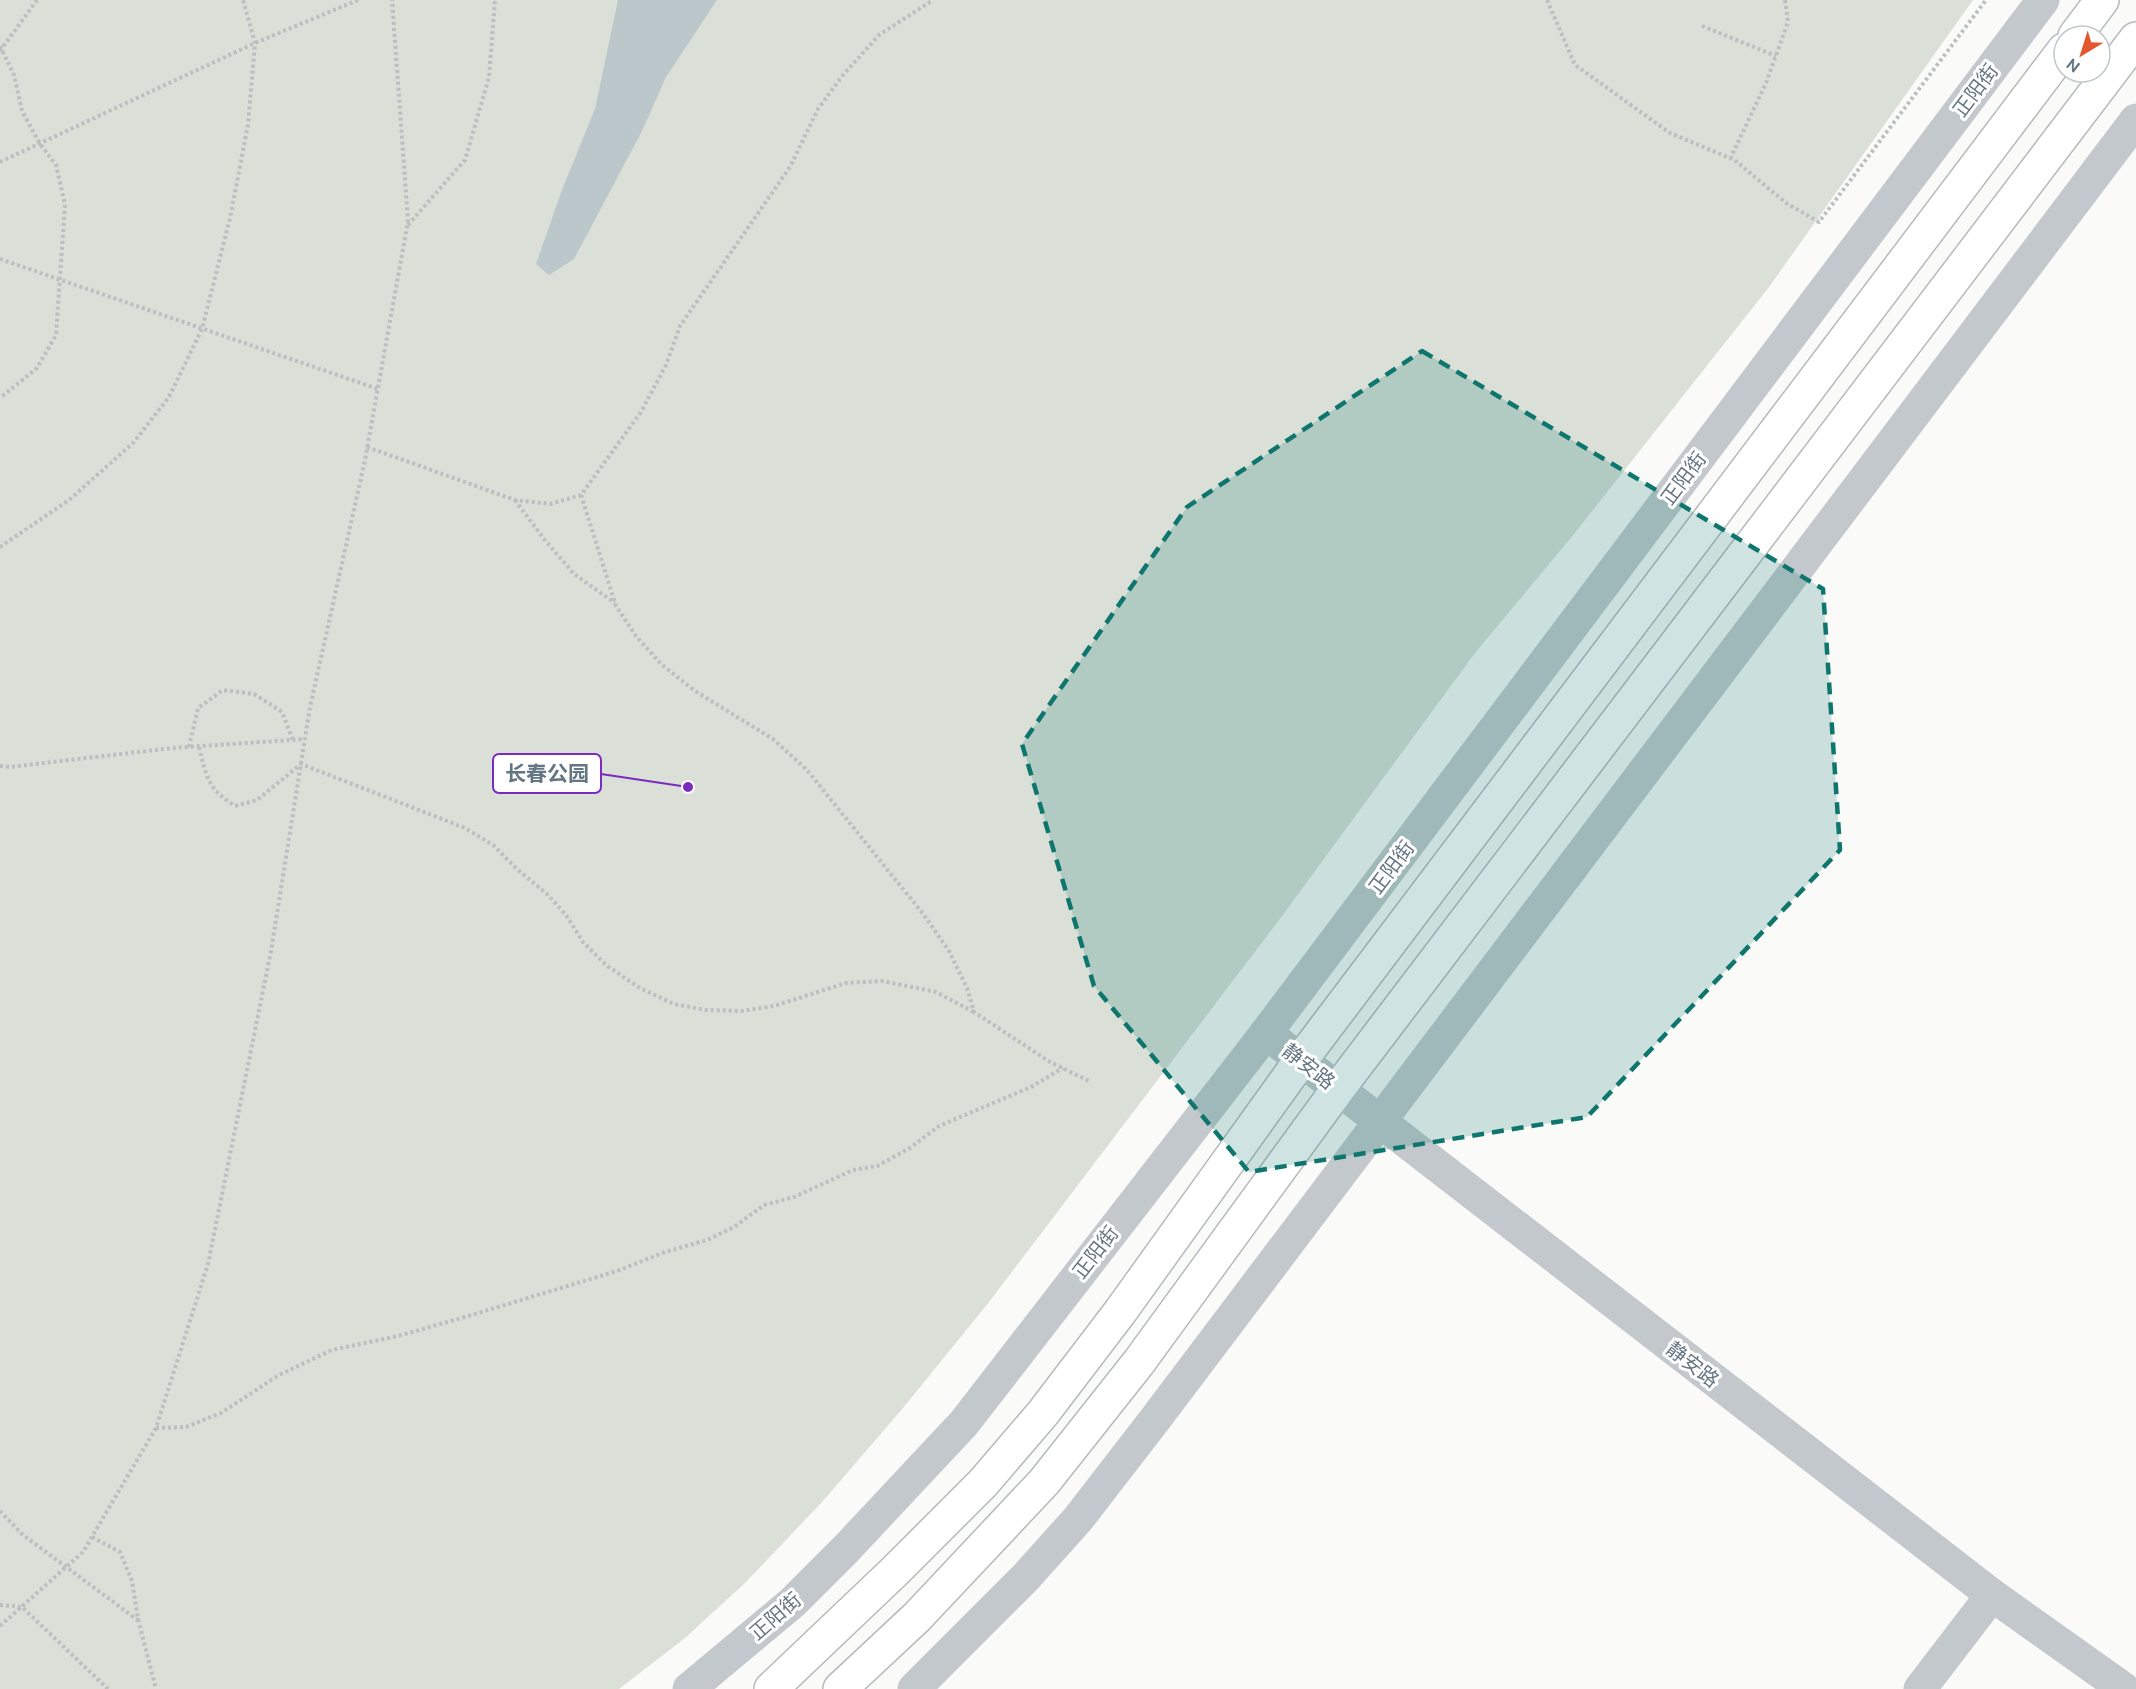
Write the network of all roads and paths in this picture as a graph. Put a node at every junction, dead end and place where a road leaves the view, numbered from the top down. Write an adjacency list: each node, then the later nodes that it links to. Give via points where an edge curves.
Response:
1 (37, 0): 16 (path)
2 (243, 0): 15 (path)
3 (357, 0): 15 (path)
4 (392, 0): 23 (path)
5 (495, 0): 23 (path, via 489,77 465,160)
6 (933, 0): 30 (path, via 879,35 818,109 790,167 680,326 641,412)
7 (1547, 0): 21 (path, via 1575,65 1670,133)
8 (1785, 0): 17 (path, via 1788,22)
9 (1986, 0): 21 (path, via 1819,222 1786,203)
10 (2043, 0): 41 (street, 正阳街)
11 (2102, 0): 12 (main road)
12 (2084, 24)
13 (1702, 26): 17 (path)
14 (2136, 39): 45 (main road)
15 (255, 43): 20 (path); 26 (path, via 245,136 230,218)
16 (1, 48): 20 (path, via 14,75 22,111)
17 (1776, 56): 21 (path, via 1731,157)
18 (2052, 66): 42 (main road)
19 (2136, 120): 46 (street)
20 (40, 144): 22 (path); 25 (path, via 56,165 65,205)
21 (1734, 160)
22 (0, 162)
23 (407, 225): 27 (path)
24 (0, 259): 25 (path)
25 (61, 279): 26 (path); 28 (path, via 56,335 37,368)
26 (202, 329): 27 (path); 32 (path, via 169,397 134,442 69,500)
27 (378, 389): 29 (path)
28 (0, 398)
29 (367, 447): 31 (path); 34 (path)
30 (581, 495): 31 (path, via 550,504); 33 (path)
31 (515, 500): 33 (path, via 574,574)
32 (0, 547)
33 (616, 604): 40 (path, via 636,636 661,664 695,691 773,740 807,770 949,951)
34 (305, 739): 35 (path); 38 (path)
35 (293, 740): 36 (path, via 282,712 254,694 223,690 198,708); 37 (path)
36 (189, 747): 37 (path); 39 (path)
37 (199, 747): 38 (path, via 208,782 235,807 257,800)
38 (301, 764): 40 (path, via 465,828 493,845 547,894 606,965 638,987 674,1004 742,1011 774,1006 846,983 882,981 936,992); 47 (path, via 271,951 208,1264)
39 (0, 766)
40 (974, 1012): 43 (path)
41 (1266, 1033): 42 (street, 静安路); 58 (street, 正阳街, via 964,1423 793,1602)
42 (1301, 1060): 45 (street, 静安路); 59 (main road, via 1043,1413 983,1483)
43 (1063, 1068): 44 (path); 47 (path, via 1031,1088 939,1126 877,1166 853,1170 794,1197 764,1205 734,1227 707,1240 465,1317 332,1350 279,1375 221,1413 186,1427)
44 (1091, 1082)
45 (1338, 1089): 46 (street, 静安路); 60 (main road, via 1139,1362 1044,1482 917,1617)
46 (1379, 1120): 51 (street, 静安路); 61 (street, via 1077,1519 1025,1578)
47 (156, 1428): 49 (path)
48 (0, 1511): 50 (path, via 23,1535)
49 (92, 1537): 50 (path); 54 (path, via 120,1552 132,1581)
50 (67, 1566): 53 (path); 54 (path)
51 (1992, 1595): 62 (street); 63 (street, 静安路)
52 (0, 1605): 53 (path)
53 (22, 1606): 55 (path); 56 (path)
54 (139, 1621): 57 (path)
55 (0, 1626)
56 (108, 1689)
57 (156, 1689)
58 (689, 1689)
59 (771, 1689)
60 (840, 1689)
61 (914, 1689)
62 (1920, 1689)
63 (2124, 1689)

